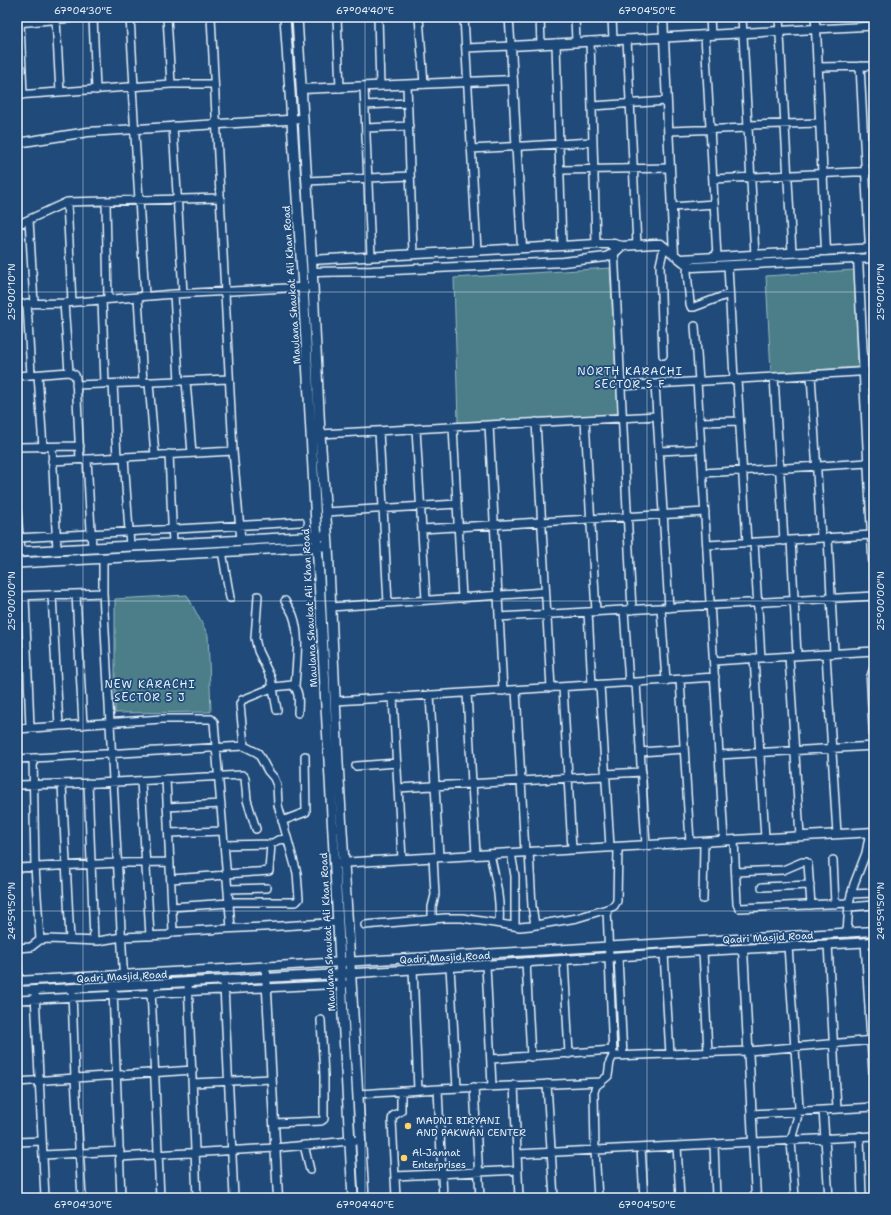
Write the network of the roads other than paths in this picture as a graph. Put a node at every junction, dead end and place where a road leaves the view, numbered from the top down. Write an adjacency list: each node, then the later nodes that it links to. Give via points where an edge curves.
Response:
1 (84, 17): 21 (street)
2 (93, 17): 51 (street)
3 (130, 17): 47 (street)
4 (167, 17): 42 (street)
5 (211, 17): 43 (street)
6 (285, 17): 60 (main road, Maulana Shaukat Ali Khan Road)
7 (296, 17): 50 (main road, Maulana Shaukat Ali Khan Road)
8 (337, 17): 49 (street)
9 (378, 17): 46 (street)
10 (419, 17): 44 (street)
11 (464, 17): 36 (street)
12 (509, 17): 35 (street)
13 (540, 17): 34 (street)
14 (575, 17): 32 (street)
15 (612, 17): 30 (street)
16 (663, 17): 28 (street)
17 (710, 17): 27 (street)
18 (742, 17): 26 (street)
19 (779, 17): 25 (street)
20 (815, 17): 24 (street)
21 (51, 19): 22 (street); 52 (street)
22 (18, 22): 53 (street)
23 (874, 26): 24 (street)
24 (816, 29): 25 (street); 39 (street)
25 (780, 31): 26 (street); 63 (street)
26 (742, 33): 27 (street); 66 (street)
27 (708, 35): 28 (street); 69 (street)
28 (664, 37): 29 (street); 54 (street)
29 (627, 39): 30 (street); 56 (street)
30 (613, 40): 31 (street)
31 (590, 41): 32 (street); 58 (street)
32 (576, 42): 33 (street)
33 (556, 43): 34 (street); 73 (street)
34 (542, 44): 35 (street)
35 (511, 46): 36 (street); 40 (street)
36 (466, 48): 41 (street)
37 (860, 66): 38 (street); 39 (street); 80 (street)
38 (874, 66)
39 (818, 67): 61 (street)
40 (512, 80): 41 (street); 74 (street)
41 (468, 82): 44 (street); 75 (street)
42 (171, 84): 43 (street); 47 (street)
43 (214, 84): 62 (street)
44 (424, 84): 45 (street)
45 (407, 85): 46 (street); 55 (street)
46 (380, 86): 48 (street)
47 (133, 87): 51 (street); 68 (street)
48 (364, 87): 49 (street); 57 (street)
49 (340, 88): 50 (street)
50 (301, 89): 59 (main road, Maulana Shaukat Ali Khan Road)
51 (96, 90): 52 (street)
52 (60, 92): 53 (street)
53 (20, 95)
54 (667, 101): 56 (street); 70 (street)
55 (408, 103): 57 (street); 65 (street)
56 (630, 103): 58 (street); 77 (street)
57 (365, 105): 67 (street)
58 (592, 106): 71 (street)
59 (303, 119): 60 (street); 88 (main road, Maulana Shaukat Ali Khan Road)
60 (291, 120): 62 (street); 124 (main road, Maulana Shaukat Ali Khan Road)
61 (820, 123): 63 (street); 82 (street)
62 (216, 124): 64 (street); 89 (street)
63 (785, 124): 66 (street); 83 (street)
64 (173, 126): 68 (street); 90 (street)
65 (408, 126): 67 (street); 84 (street)
66 (748, 127): 69 (street); 85 (street)
67 (366, 128): 86 (street)
68 (134, 129): 72 (street, via 88,132); 91 (street)
69 (710, 130): 70 (street); 87 (street)
70 (669, 131): 76 (street)
71 (592, 142): 73 (street); 79 (street)
72 (17, 143)
73 (560, 144): 74 (street); 78 (street)
74 (516, 146): 75 (street); 104 (street)
75 (471, 149): 106 (street)
76 (670, 168): 77 (street); 95 (street)
77 (633, 169): 79 (street); 100 (street)
78 (561, 170): 79 (street); 101 (street)
79 (593, 170): 98 (street)
80 (866, 171): 81 (street); 82 (street); 105 (street)
81 (874, 171)
82 (822, 173): 83 (street); 107 (street)
83 (788, 175): 85 (street); 110 (street)
84 (410, 176): 86 (street); 111 (street)
85 (751, 177): 87 (street); 112 (street)
86 (368, 178): 88 (street); 113 (street)
87 (713, 178): 94 (street)
88 (307, 181): 118 (main road, Maulana Shaukat Ali Khan Road)
89 (220, 198): 90 (street); 125 (street)
90 (178, 200): 91 (street); 127 (street)
91 (138, 201): 93 (street); 129 (street)
92 (67, 202): 93 (street); 96 (street); 131 (street)
93 (106, 202): 130 (street)
94 (714, 204): 95 (street); 115 (street)
95 (672, 207): 114 (street)
96 (29, 220): 97 (street); 132 (street)
97 (17, 225)
98 (596, 244): 99 (street); 101 (street)
99 (614, 244): 102 (street); 109 (street)
100 (638, 245): 102 (street); 103 (street, via 661,244)
101 (562, 246): 104 (street)
102 (622, 246): 109 (street)
103 (664, 247): 114 (street); 136 (street, via 660,265)
104 (522, 248): 106 (street)
105 (872, 248): 107 (street); 117 (street)
106 (477, 251): 108 (street)
107 (826, 251): 110 (street)
108 (458, 252): 111 (street); 120 (street)
109 (614, 253): 120 (street, via 606,257 563,262); 153 (street)
110 (792, 253): 112 (street)
111 (413, 254): 113 (street)
112 (755, 255): 115 (street)
113 (371, 256): 118 (street)
114 (678, 257): 115 (street); 119 (street)
115 (717, 257)
116 (858, 258): 117 (street); 121 (street); 139 (street)
117 (872, 258)
118 (312, 260): 122 (main road, Maulana Shaukat Ali Khan Road)
119 (688, 265): 121 (street); 128 (street, via 692,307)
120 (459, 266): 122 (street)
121 (728, 266): 128 (street)
122 (312, 272): 123 (main road, Maulana Shaukat Ali Khan Road)
123 (313, 286): 124 (street); 164 (main road, Maulana Shaukat Ali Khan Road)
124 (303, 287): 125 (street); 205 (main road, Maulana Shaukat Ali Khan Road)
125 (225, 291): 127 (street); 144 (street)
126 (174, 294): 127 (street); 129 (street); 146 (street)
127 (183, 294)
128 (729, 294): 145 (street)
129 (141, 296): 130 (street); 148 (street)
130 (105, 299): 131 (street); 149 (street)
131 (72, 302): 133 (street)
132 (31, 303): 133 (street); 134 (street); 140 (street)
133 (64, 303): 138 (street)
134 (17, 304)
135 (695, 326): 147 (street)
136 (664, 355)
137 (874, 371): 139 (street)
138 (69, 372): 140 (street); 152 (street, via 75,375)
139 (863, 372): 141 (street); 166 (street)
140 (35, 375): 142 (street); 168 (street)
141 (811, 375): 143 (street); 180 (street)
142 (17, 376)
143 (774, 377): 145 (street); 181 (street)
144 (229, 379): 146 (street); 172 (street)
145 (735, 379): 147 (street); 157 (street)
146 (183, 381): 148 (street); 173 (street)
147 (698, 381): 151 (street); 159 (street)
148 (146, 383): 150 (street); 175 (street)
149 (105, 384): 150 (street); 152 (street)
150 (113, 384): 176 (street)
151 (655, 384): 153 (street); 154 (street)
152 (76, 385): 165 (street)
153 (620, 386): 155 (street)
154 (657, 416): 155 (street); 171 (street)
155 (622, 418): 156 (street); 191 (street)
156 (585, 420): 158 (street); 192 (street)
157 (739, 421): 159 (street); 182 (street)
158 (536, 422): 160 (street); 194 (street)
159 (700, 422): 170 (street)
160 (489, 425): 161 (street); 195 (street)
161 (453, 427): 162 (street); 184 (street)
162 (416, 429): 163 (street); 185 (street)
163 (379, 431): 164 (street); 186 (street)
164 (320, 434): 188 (main road, Maulana Shaukat Ali Khan Road)
165 (80, 446): 169 (street); 177 (street)
166 (871, 446): 179 (street)
167 (17, 447): 168 (street)
168 (44, 447): 169 (street)
169 (52, 447): 178 (street)
170 (701, 449): 171 (street); 183 (street)
171 (659, 450): 190 (street)
172 (233, 451): 173 (street); 196 (street)
173 (192, 453): 174 (street)
174 (169, 454): 175 (street); 199 (street)
175 (156, 455): 176 (street)
176 (121, 457): 177 (street); 200 (street)
177 (83, 459): 178 (street); 201 (street)
178 (52, 461): 204 (street)
179 (868, 463): 180 (street); 203 (street)
180 (816, 466): 181 (street); 207 (street)
181 (780, 468): 182 (street); 209 (street)
182 (742, 471): 183 (street); 210 (street)
183 (703, 473): 189 (street)
184 (457, 504): 185 (street); 197 (street)
185 (421, 506): 186 (street); 198 (street)
186 (383, 508): 188 (street); 240 (street)
187 (17, 509): 206 (street)
188 (326, 512): 202 (main road, Maulana Shaukat Ali Khan Road)
189 (705, 512): 190 (street); 212 (street)
190 (663, 514): 191 (street); 244 (street)
191 (627, 517): 192 (street); 246 (street)
192 (591, 519): 194 (street); 248 (street)
193 (300, 522): 196 (street)
194 (541, 522): 195 (street); 224 (street)
195 (494, 524): 197 (street); 231 (street)
196 (240, 526): 199 (street); 208 (street)
197 (458, 526): 198 (street); 234 (street)
198 (422, 529): 236 (street)
199 (173, 530): 200 (street); 211 (street)
200 (129, 532): 201 (street); 213 (street)
201 (91, 534): 204 (street); 217 (street)
202 (327, 535): 205 (main road); 215 (main road, Maulana Shaukat Ali Khan Road)
203 (872, 535): 207 (street); 216 (street)
204 (56, 536): 206 (street); 218 (street)
205 (316, 536): 208 (main road); 214 (main road, Maulana Shaukat Ali Khan Road)
206 (18, 538): 220 (street)
207 (824, 538): 209 (street); 235 (street)
208 (241, 540): 211 (main road)
209 (787, 540): 210 (street); 237 (street)
210 (750, 542): 212 (street); 239 (street)
211 (173, 544): 213 (main road)
212 (707, 545): 241 (street)
213 (130, 546): 217 (main road)
214 (316, 546): 215 (main road); 219 (main road); 344 (main road, Maulana Shaukat Ali Khan Road)
215 (328, 546): 242 (main road, Maulana Shaukat Ali Khan Road)
216 (873, 547): 223 (street)
217 (92, 548): 218 (main road)
218 (57, 550): 220 (main road)
219 (222, 551): 221 (main road); 233 (street)
220 (18, 552)
221 (103, 558): 222 (main road); 225 (street)
222 (17, 564)
223 (874, 576)
224 (545, 592): 231 (street); 249 (street)
225 (103, 593): 226 (street); 277 (street)
226 (76, 594): 227 (street); 278 (street)
227 (52, 595): 229 (street); 279 (street)
228 (17, 596): 229 (street)
229 (25, 596): 280 (street)
230 (258, 596): 265 (street, via 255,638)
231 (498, 596): 234 (street); 250 (street)
232 (874, 596): 235 (street)
233 (230, 598)
234 (462, 598): 236 (street)
235 (831, 598): 237 (street); 252 (street)
236 (426, 600): 240 (street)
237 (794, 600): 239 (street); 254 (street)
238 (285, 601): 266 (street, via 293,614 297,639)
239 (758, 602): 241 (street); 256 (street)
240 (388, 603): 242 (street)
241 (710, 605): 244 (street); 257 (street)
242 (331, 607): 274 (main road, Maulana Shaukat Ali Khan Road)
243 (661, 608): 244 (street); 246 (street); 261 (street)
244 (669, 608)
245 (624, 610): 246 (street); 248 (street); 262 (street)
246 (632, 610)
247 (588, 612): 248 (street); 249 (street); 263 (street)
248 (596, 612)
249 (546, 615): 250 (street); 268 (street)
250 (499, 618): 270 (street)
251 (874, 650): 252 (street)
252 (834, 653): 253 (street)
253 (826, 654): 254 (street); 287 (street)
254 (797, 655): 255 (street)
255 (789, 656): 256 (street); 288 (street)
256 (757, 658): 257 (street); 290 (street)
257 (714, 661): 259 (street)
258 (874, 669): 282 (street, via 871,678)
259 (715, 678): 260 (street); 293 (street)
260 (680, 680): 261 (street); 286 (street)
261 (666, 681): 262 (street)
262 (633, 683): 264 (street); 289 (street)
263 (592, 685): 264 (street); 267 (street)
264 (600, 685): 299 (street)
265 (274, 687): 266 (street); 275 (street); 283 (street, via 240,702)
266 (294, 687): 276 (street, via 298,692)
267 (563, 687): 268 (street); 301 (street)
268 (551, 688): 269 (street)
269 (516, 690): 270 (street); 304 (street)
270 (503, 691): 271 (street)
271 (467, 693): 272 (street); 309 (street)
272 (430, 695): 273 (street); 311 (street)
273 (393, 698): 274 (street); 296 (street)
274 (336, 701): 341 (main road, Maulana Shaukat Ali Khan Road)
275 (277, 710)
276 (298, 713)
277 (111, 723): 278 (street); 285 (street, via 211,719 214,722); 291 (street)
278 (83, 725): 279 (street)
279 (59, 726): 280 (street)
280 (30, 728): 281 (street)
281 (17, 729)
282 (874, 738)
283 (244, 746): 285 (street); 315 (street, via 258,754 274,778)
284 (874, 746): 287 (street)
285 (216, 747): 291 (street); 300 (street)
286 (684, 749): 289 (street); 326 (street)
287 (832, 749): 288 (street); 320 (street)
288 (795, 751): 290 (street); 321 (street)
289 (640, 752): 298 (street)
290 (760, 753): 293 (street); 322 (street)
291 (112, 754): 294 (street); 305 (street)
292 (305, 756): 315 (street, via 306,812)
293 (719, 756): 324 (street)
294 (33, 758): 295 (street); 307 (street)
295 (17, 759)
296 (397, 764): 297 (street); 312 (street)
297 (356, 766)
298 (642, 772): 299 (street); 330 (street)
299 (605, 775): 301 (street); 331 (street)
300 (218, 776): 302 (street); 313 (street); 316 (street, via 244,776 247,800)
301 (568, 778): 304 (street); 332 (street)
302 (166, 779): 303 (street); 314 (street)
303 (141, 781): 305 (street); 343 (street)
304 (522, 781): 309 (street); 333 (street)
305 (113, 782): 306 (street); 342 (street)
306 (88, 783): 308 (street); 345 (street)
307 (33, 784): 308 (street); 310 (street); 347 (street)
308 (62, 784): 346 (street)
309 (472, 784): 311 (street); 336 (street)
310 (17, 785)
311 (435, 786): 312 (street); 337 (street)
312 (398, 788): 338 (street)
313 (221, 804): 314 (street); 317 (street)
314 (167, 807): 319 (street)
315 (282, 821): 323 (street)
316 (256, 828)
317 (223, 831): 319 (street); 329 (street)
318 (872, 832): 320 (street); 357 (street)
319 (168, 833): 340 (street)
320 (837, 834): 321 (street)
321 (800, 836): 322 (street)
322 (765, 838): 325 (street)
323 (287, 839): 328 (street); 359 (street, via 297,873 298,901)
324 (724, 840): 325 (street); 327 (street)
325 (734, 840): 349 (street)
326 (690, 842): 327 (street); 330 (street)
327 (704, 842): 358 (street)
328 (272, 844): 329 (street); 350 (street, via 268,871)
329 (224, 845): 350 (street)
330 (646, 845): 331 (street)
331 (614, 847): 332 (street); 365 (street, via 617,901 614,906)
332 (572, 849): 333 (street)
333 (527, 852): 334 (street); 370 (street)
334 (511, 853): 335 (street); 371 (street, via 515,876)
335 (490, 854): 336 (street); 368 (street, via 499,896)
336 (476, 855): 337 (street)
337 (436, 857): 338 (street); 366 (street)
338 (402, 859): 341 (street)
339 (833, 860): 360 (street)
340 (170, 862): 343 (street); 351 (street)
341 (345, 862): 344 (street); 394 (main road, Maulana Shaukat Ali Khan Road)
342 (118, 863): 343 (street); 345 (street); 377 (street)
343 (145, 863): 376 (street)
344 (334, 863): 367 (main road, Maulana Shaukat Ali Khan Road)
345 (91, 864): 346 (street); 380 (street)
346 (66, 866): 347 (street); 379 (street)
347 (35, 867): 348 (street); 378 (street)
348 (17, 868)
349 (736, 872): 352 (street, via 783,870 805,862 808,864); 361 (street, via 739,908)
350 (226, 875): 351 (street); 355 (street)
351 (171, 879): 364 (street)
352 (810, 885): 353 (street); 361 (street)
353 (762, 887)
354 (267, 888): 355 (street)
355 (228, 889): 359 (street)
356 (874, 893): 357 (street)
357 (852, 894): 362 (street)
358 (703, 899)
359 (229, 902): 364 (street); 372 (street)
360 (835, 904): 361 (street); 362 (street)
361 (811, 905)
362 (849, 905): 363 (street); 375 (street)
363 (874, 905)
364 (172, 907): 374 (street)
365 (606, 909): 370 (street, via 577,918); 384 (street)
366 (432, 919): 368 (street, via 462,918); 369 (street)
367 (338, 922): 372 (street); 394 (main road, Maulana Shaukat Ali Khan Road)
368 (498, 923): 371 (street)
369 (365, 925)
370 (535, 925): 371 (street)
371 (515, 926)
372 (231, 928): 374 (street)
373 (874, 931): 375 (street, Qadri Masjid Road)
374 (172, 932): 376 (street, via 168,935)
375 (847, 933): 384 (street, Qadri Masjid Road)
376 (150, 936): 377 (street)
377 (122, 937): 380 (street); 402 (street)
378 (40, 940): 379 (street); 386 (street, via 31,948)
379 (70, 940): 380 (street)
380 (94, 941)
381 (865, 942): 382 (street, Qadri Masjid Road); 383 (street, Qadri Masjid Road); 421 (street)
382 (874, 942)
383 (828, 944): 385 (street, Qadri Masjid Road); 424 (street)
384 (608, 946): 390 (street); 394 (street, Qadri Masjid Road)
385 (788, 946): 387 (street, Qadri Masjid Road); 425 (street)
386 (17, 948)
387 (743, 949): 388 (street, Qadri Masjid Road); 426 (street)
388 (703, 951): 389 (street, Qadri Masjid Road); 427 (street)
389 (664, 954): 391 (street, Qadri Masjid Road); 430 (street)
390 (609, 957): 391 (street, Qadri Masjid Road); 392 (street, Qadri Masjid Road); 428 (street)
391 (618, 957): 431 (street)
392 (564, 960): 393 (street, Qadri Masjid Road); 429 (street)
393 (526, 962): 396 (street, Qadri Masjid Road); 432 (street)
394 (345, 963): 397 (street, Qadri Masjid Road); 400 (main road, Maulana Shaukat Ali Khan Road); 401 (main road, Maulana Shaukat Ali Khan Road)
395 (17, 965): 404 (street)
396 (486, 965): 398 (street, Qadri Masjid Road); 433 (street)
397 (265, 967): 402 (street, Qadri Masjid Road); 403 (street)
398 (450, 967): 399 (street, Qadri Masjid Road); 448 (street)
399 (413, 969): 400 (street, Qadri Masjid Road); 451 (street)
400 (350, 973): 401 (street, Qadri Masjid Road); 407 (main road, Maulana Shaukat Ali Khan Road)
401 (341, 974): 403 (street, Qadri Masjid Road); 408 (main road, Maulana Shaukat Ali Khan Road)
402 (124, 975): 404 (street, Qadri Masjid Road); 409 (street)
403 (266, 977): 405 (street, Qadri Masjid Road); 411 (street)
404 (18, 980): 415 (street)
405 (224, 980): 406 (street, Qadri Masjid Road); 413 (street)
406 (188, 982): 412 (street, Qadri Masjid Road); 416 (street)
407 (351, 983): 408 (street); 453 (main road, Maulana Shaukat Ali Khan Road)
408 (341, 984): 411 (street); 466 (main road, Maulana Shaukat Ali Khan Road)
409 (124, 985): 410 (street, Qadri Masjid Road); 412 (street, Qadri Masjid Road)
410 (113, 986): 417 (street, Qadri Masjid Road); 418 (street)
411 (266, 987): 413 (street); 438 (street)
412 (151, 988): 416 (street); 418 (street); 435 (street)
413 (224, 989): 416 (street); 440 (street)
414 (35, 990): 415 (street, Qadri Masjid Road); 417 (street, Qadri Masjid Road); 419 (street)
415 (18, 991)
416 (189, 991): 434 (street)
417 (72, 992): 418 (street); 419 (street); 437 (street)
418 (114, 994): 436 (street)
419 (35, 999): 420 (street); 439 (street)
420 (17, 1000)
421 (872, 1012): 423 (street)
422 (321, 1020): 459 (street, via 324,1119)
423 (872, 1040): 424 (street); 450 (street)
424 (834, 1043): 425 (street); 455 (street)
425 (794, 1047): 426 (street); 457 (street)
426 (748, 1050): 427 (street); 458 (street)
427 (708, 1052): 430 (street)
428 (613, 1053): 429 (street); 431 (street); 442 (street, via 608,1076)
429 (569, 1054): 432 (street)
430 (670, 1054): 431 (street)
431 (623, 1056)
432 (531, 1057): 433 (street)
433 (491, 1059): 446 (street)
434 (192, 1070): 435 (street); 443 (street)
435 (154, 1073): 436 (street); 480 (street)
436 (116, 1075): 437 (street); 479 (street)
437 (75, 1078): 439 (street); 478 (street)
438 (272, 1079): 440 (street); 459 (street)
439 (40, 1080): 441 (street); 465 (street)
440 (228, 1081): 443 (street); 474 (street)
441 (17, 1082)
442 (601, 1082): 444 (street); 475 (street, via 594,1092)
443 (193, 1083): 476 (street)
444 (547, 1084): 445 (street); 477 (street)
445 (514, 1085): 446 (street); 481 (street)
446 (492, 1086): 447 (street)
447 (474, 1087): 448 (street); 485 (street)
448 (457, 1088): 449 (street)
449 (438, 1089): 451 (street); 486 (street)
450 (874, 1089)
451 (418, 1090): 452 (street)
452 (401, 1091): 453 (street); 487 (street, via 401,1111 393,1116 392,1120)
453 (358, 1094): 463 (main road, Maulana Shaukat Ali Khan Road)
454 (874, 1107): 455 (street)
455 (837, 1109): 456 (street)
456 (823, 1110): 457 (street); 462 (street)
457 (799, 1112): 458 (street); 464 (street)
458 (752, 1114): 467 (street)
459 (274, 1123): 472 (street)
460 (860, 1136): 461 (street); 462 (street); 509 (street)
461 (874, 1136)
462 (825, 1138): 464 (street); 508 (street)
463 (360, 1140): 466 (street); 496 (main road, Maulana Shaukat Ali Khan Road)
464 (792, 1140): 467 (street); 507 (street)
465 (42, 1141): 468 (street); 482 (street)
466 (350, 1141): 470 (street); 495 (main road, Maulana Shaukat Ali Khan Road)
467 (754, 1141): 469 (street); 506 (street)
468 (17, 1142)
469 (714, 1144): 471 (street); 505 (street)
470 (304, 1145): 472 (street); 483 (street)
471 (677, 1146): 473 (street); 504 (street)
472 (275, 1148): 474 (street); 494 (street)
473 (641, 1148): 475 (street); 503 (street)
474 (231, 1150): 476 (street); 493 (street)
475 (595, 1150): 477 (street); 502 (street)
476 (196, 1152): 480 (street); 492 (street)
477 (551, 1152): 481 (street); 501 (street)
478 (79, 1153): 479 (street); 482 (street); 489 (street)
479 (120, 1154): 480 (street); 490 (street)
480 (158, 1154): 491 (street)
481 (517, 1154): 484 (street)
482 (43, 1155): 488 (street)
483 (310, 1170)
484 (518, 1170): 485 (street); 500 (street)
485 (479, 1172): 486 (street); 499 (street)
486 (442, 1174): 487 (street); 498 (street)
487 (395, 1176): 497 (street)
488 (45, 1198)
489 (82, 1198)
490 (122, 1198)
491 (160, 1198)
492 (197, 1198)
493 (234, 1198)
494 (278, 1198)
495 (353, 1198)
496 (364, 1198)
497 (396, 1198)
498 (443, 1198)
499 (480, 1198)
500 (519, 1198)
501 (554, 1198)
502 (598, 1198)
503 (644, 1198)
504 (680, 1198)
505 (716, 1198)
506 (756, 1198)
507 (795, 1198)
508 (828, 1198)
509 (862, 1198)

